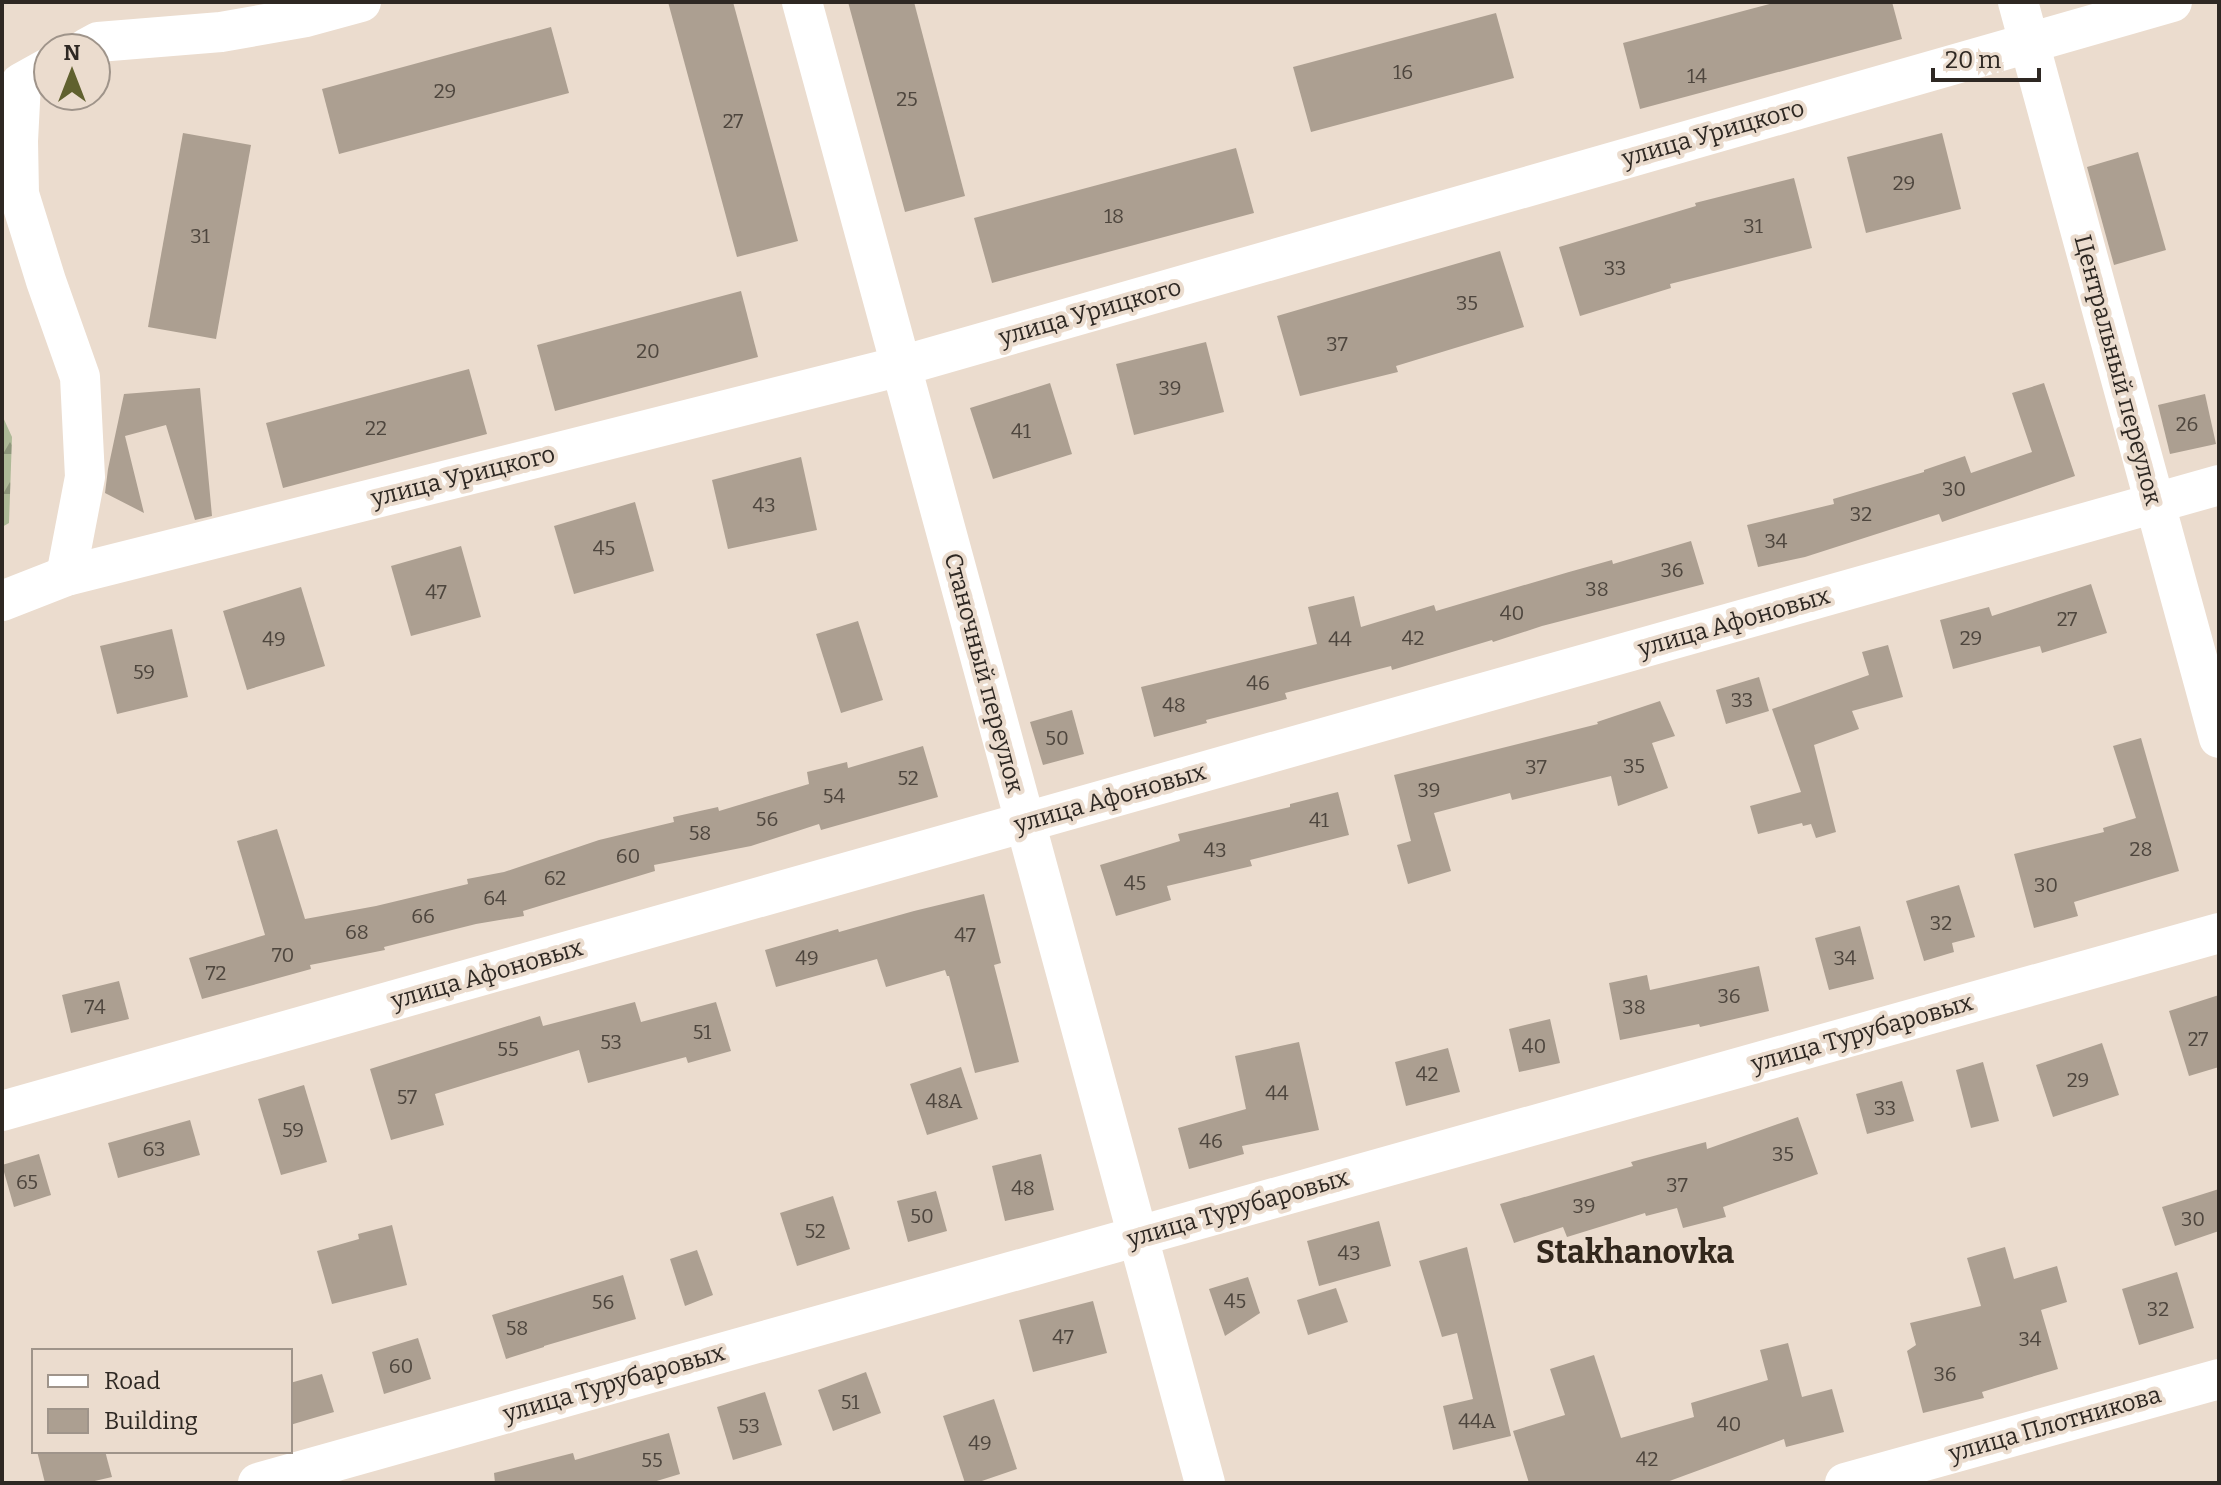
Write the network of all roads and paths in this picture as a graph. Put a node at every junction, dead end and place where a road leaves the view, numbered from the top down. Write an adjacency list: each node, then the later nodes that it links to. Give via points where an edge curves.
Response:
1 (361, 2): 5 (street, via 306,17)
2 (802, 2): 9 (street, Станочный переулок)
3 (2018, 2): 7 (street, Центральный переулок)
4 (2172, 2): 7 (street, улица Урицкого)
5 (226, 17): 6 (street)
6 (112, 39)
7 (2029, 43): 9 (street, улица Урицкого); 11 (street, Центральный переулок)
8 (32, 84): 12 (street, via 18,141 19,194 80,377 85,477)
9 (901, 366): 12 (street, улица Урицкого); 15 (street, Станочный переулок)
10 (2219, 485): 11 (street, улица Афоновых)
11 (2155, 503): 14 (street, Центральный переулок); 15 (street, улица Афоновых)
12 (66, 576): 13 (street, улица Урицкого)
13 (2, 601)
14 (2219, 738)
15 (1025, 822): 17 (street, улица Афоновых); 18 (street, Станочный переулок)
16 (2219, 933): 18 (street, улица Турубаровых)
17 (2, 1111)
18 (1137, 1236): 20 (street, улица Турубаровых); 21 (street, Станочный переулок)
19 (2219, 1379): 22 (street, улица Плотникова)
20 (258, 1483)
21 (1205, 1483)
22 (1845, 1483)

